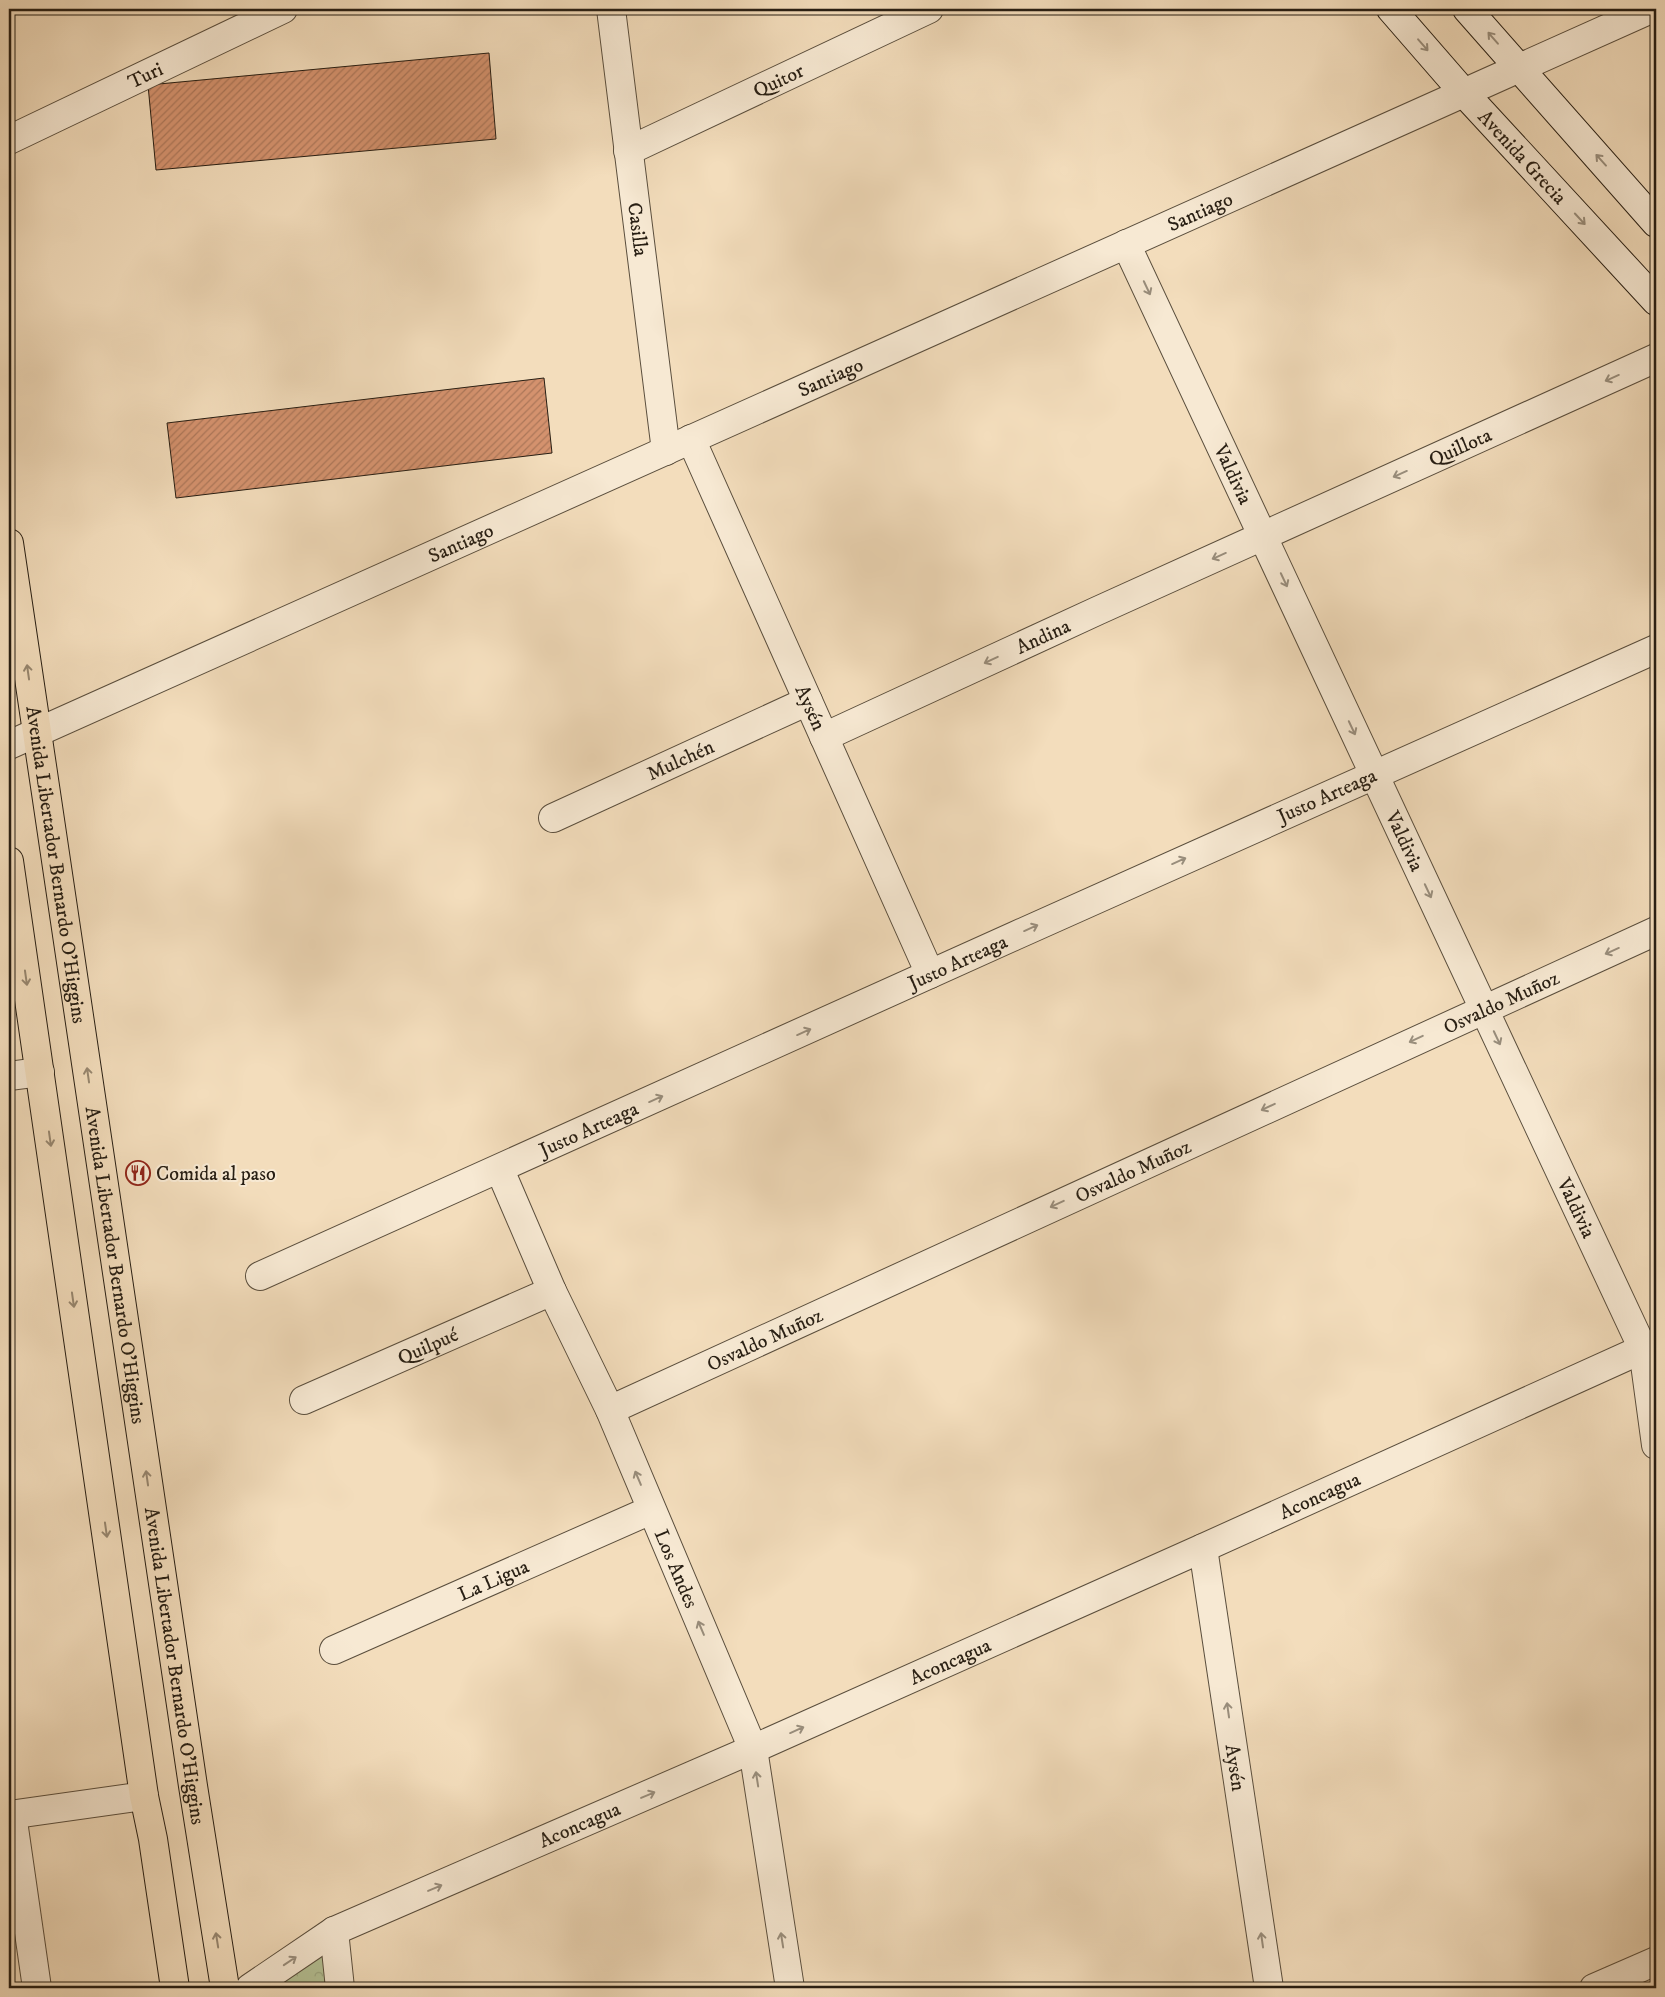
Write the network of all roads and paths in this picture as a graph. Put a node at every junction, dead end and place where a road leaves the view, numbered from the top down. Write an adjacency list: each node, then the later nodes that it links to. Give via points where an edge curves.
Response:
1 (282, 9): 9 (street, Turi)
2 (611, 9): 10 (street, Casilla)
3 (929, 9): 10 (street, Quitor)
4 (1391, 9): 8 (street, Avenida Grecia, one-way to 8)
5 (1467, 9): 7 (street, one-way to 5)
6 (1651, 9): 7 (street, Santiago)
7 (1519, 68): 8 (street, Santiago); 11 (street, one-way to 7)
8 (1464, 93): 12 (street, Santiago); 13 (street, Avenida Grecia, one-way to 13)
9 (9, 140)
10 (628, 151): 16 (street, Casilla)
11 (1656, 223)
12 (1126, 244): 15 (street, Santiago); 17 (street, Valdivia, one-way to 17)
13 (1656, 301)
14 (1656, 358): 17 (street, Quillota, one-way to 17)
15 (690, 439): 16 (street, Santiago); 20 (street, Aysén)
16 (666, 451): 21 (street, Santiago)
17 (1263, 536): 22 (street, Andina, one-way to 22); 24 (street, Valdivia, one-way to 24)
18 (9, 543): 21 (main road, Avenida Libertador Bernardo O'Higgins, one-way to 18)
19 (1656, 650): 24 (street, Justo Arteaga)
20 (808, 701): 22 (street, Aysén); 25 (street, Mulchén)
21 (37, 733): 23 (street, Santiago); 49 (main road, Avenida Libertador Bernardo O'Higgins, one-way to 21)
22 (824, 737): 28 (street, Aysén)
23 (9, 745)
24 (1373, 773): 28 (street, Justo Arteaga, one-way to 24); 29 (street, Valdivia, one-way to 29)
25 (552, 818)
26 (9, 861): 30 (main road, one-way to 30)
27 (1656, 931): 29 (street, Osvaldo Muñoz, one-way to 29)
28 (930, 974): 32 (street, Justo Arteaga, one-way to 28)
29 (1483, 1009): 35 (street, Valdivia, one-way to 35); 37 (street, Osvaldo Muñoz, one-way to 37)
30 (40, 1072): 31 (street); 43 (main road, one-way to 43)
31 (9, 1076)
32 (500, 1170): 33 (street, Justo Arteaga); 34 (street, Los Andes)
33 (260, 1276)
34 (552, 1291): 36 (street, Quilpué); 37 (street, Los Andes)
35 (1650, 1346): 38 (street, Valdivia); 40 (street, Aconcagua)
36 (304, 1400)
37 (610, 1410): 39 (street, Los Andes, one-way to 37)
38 (1656, 1445)
39 (652, 1510): 41 (street, La Ligua); 42 (street, Los Andes, one-way to 39)
40 (1204, 1548): 42 (street, Aconcagua, one-way to 40); 53 (street, Aysén, one-way to 40)
41 (334, 1650)
42 (753, 1749): 45 (street, Aconcagua, one-way to 42); 52 (street, Los Andes, one-way to 42)
43 (144, 1796): 44 (street); 48 (main road)
44 (10, 1815): 47 (street)
45 (334, 1931): 50 (street, Aconcagua, one-way to 45); 51 (street)
46 (1656, 1961): 54 (street)
47 (37, 1988)
48 (175, 1988)
49 (225, 1988)
50 (250, 1988)
51 (340, 1988)
52 (790, 1988)
53 (1269, 1988)
54 (1594, 1988)

